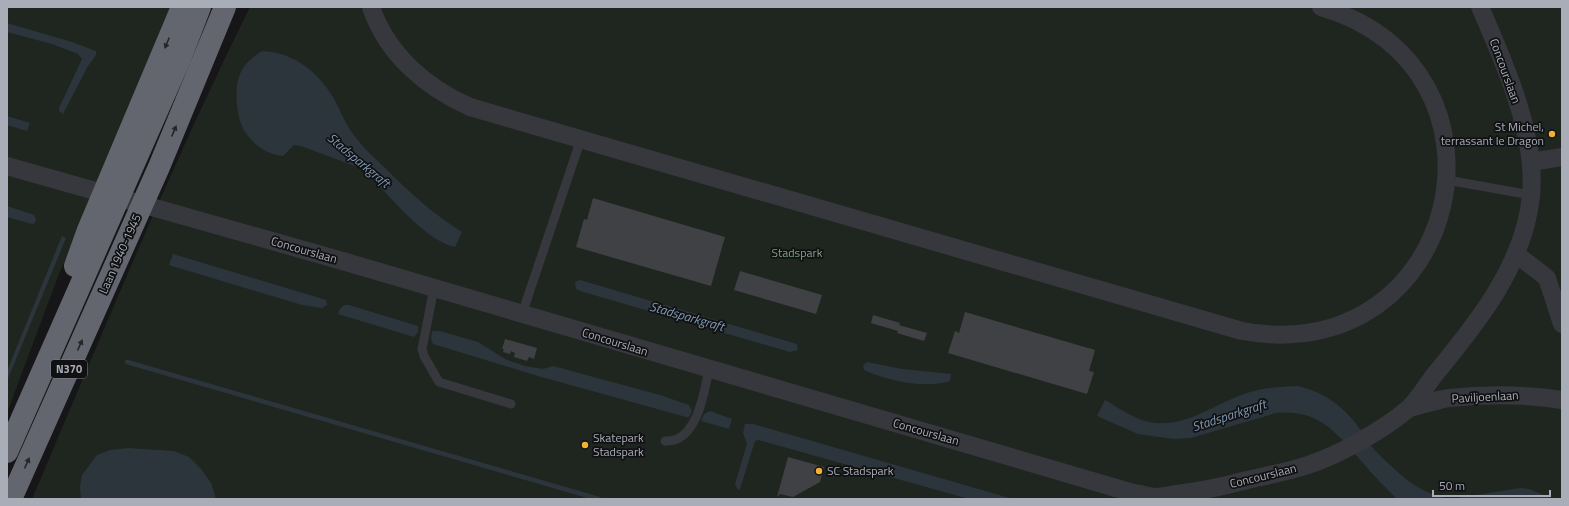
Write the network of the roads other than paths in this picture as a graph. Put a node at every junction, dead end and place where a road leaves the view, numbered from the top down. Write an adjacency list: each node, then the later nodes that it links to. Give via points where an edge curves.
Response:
1 (182, 7): 11 (highway, N370, one-way to 11)
2 (200, 7): 11 (highway, Laan 1940-1945 / N370, via 180,59)
3 (225, 7): 8 (highway, Laan 1940-1945 / N370)
4 (230, 7): 8 (highway, N370)
5 (371, 7): 9 (street, via 392,47 414,72 434,89 470,107)
6 (1323, 7): 14 (street, via 1365,25 1381,36 1420,77 1429,93 1442,129 1446,147)
7 (1480, 7): 12 (street, Concourslaan, via 1513,91)
8 (213, 39): 27 (highway, Laan 1940-1945 / N370, one-way to 8, via 159,167)
9 (581, 140): 14 (street, via 1242,331 1280,335 1317,331 1353,319 1375,306 1399,286 1432,240 1444,204); 18 (lane)
10 (1562, 157): 12 (street)
11 (127, 158): 25 (highway, Laan 1940-1945 / N370)
12 (1531, 162): 15 (street, Concourslaan)
13 (7, 166): 17 (street, Concourslaan)
14 (1447, 180): 15 (lane)
15 (1531, 196): 16 (street, Concourslaan, via 1525,229)
16 (1516, 254): 19 (street, via 1547,278); 23 (street, Concourslaan, via 1496,292 1464,339)
17 (434, 288): 18 (street, Concourslaan); 22 (lane, via 422,348 439,382)
18 (522, 314): 20 (street, Concourslaan)
19 (1562, 324)
20 (708, 369): 24 (lane, via 700,409 692,426 673,441); 26 (street, Concourslaan, via 1133,493)
21 (1562, 400): 23 (street, Paviljoenlaan, via 1498,394 1447,398)
22 (511, 404)
23 (1410, 408): 26 (street, Concourslaan, via 1348,448 1309,465 1207,490)
24 (665, 441)
25 (7, 452)
26 (1158, 498)
27 (11, 499)

